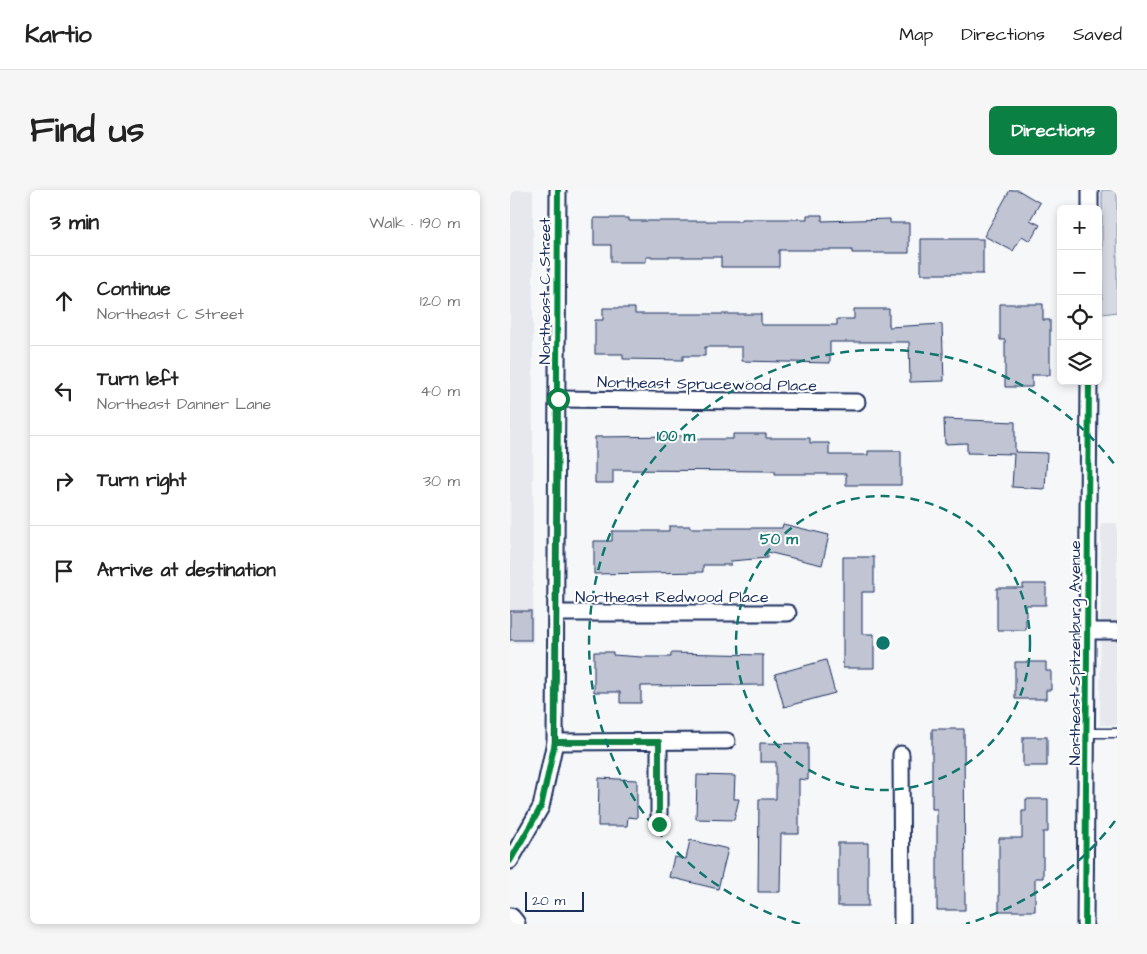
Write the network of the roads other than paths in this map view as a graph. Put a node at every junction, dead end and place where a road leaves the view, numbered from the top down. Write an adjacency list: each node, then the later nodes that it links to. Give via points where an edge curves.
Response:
1 (558, 190): 5 (street, Northeast C Street)
2 (1090, 190): 3 (street)
3 (1090, 205)
4 (1089, 385): 9 (street, Northeast Spitzenburg Avenue)
5 (558, 399): 6 (street, Northeast Sprucewood Place); 7 (street, Northeast C Street)
6 (857, 402)
7 (557, 613): 8 (street, Northeast Redwood Place); 14 (street, Northeast C Street)
8 (788, 613)
9 (1088, 631): 10 (street); 11 (street, Northeast Spitzenburg Avenue)
10 (1117, 631)
11 (1088, 733): 12 (lane); 22 (street, Northeast Spitzenburg Avenue)
12 (1117, 733)
13 (727, 741): 15 (street)
14 (555, 742): 15 (street); 18 (street, Northeast C Street, via 541,807)
15 (659, 742): 17 (street)
16 (901, 754): 21 (street)
17 (659, 824)
18 (510, 861)
19 (510, 919): 20 (main road)
20 (514, 924)
21 (902, 924)
22 (1085, 924)

